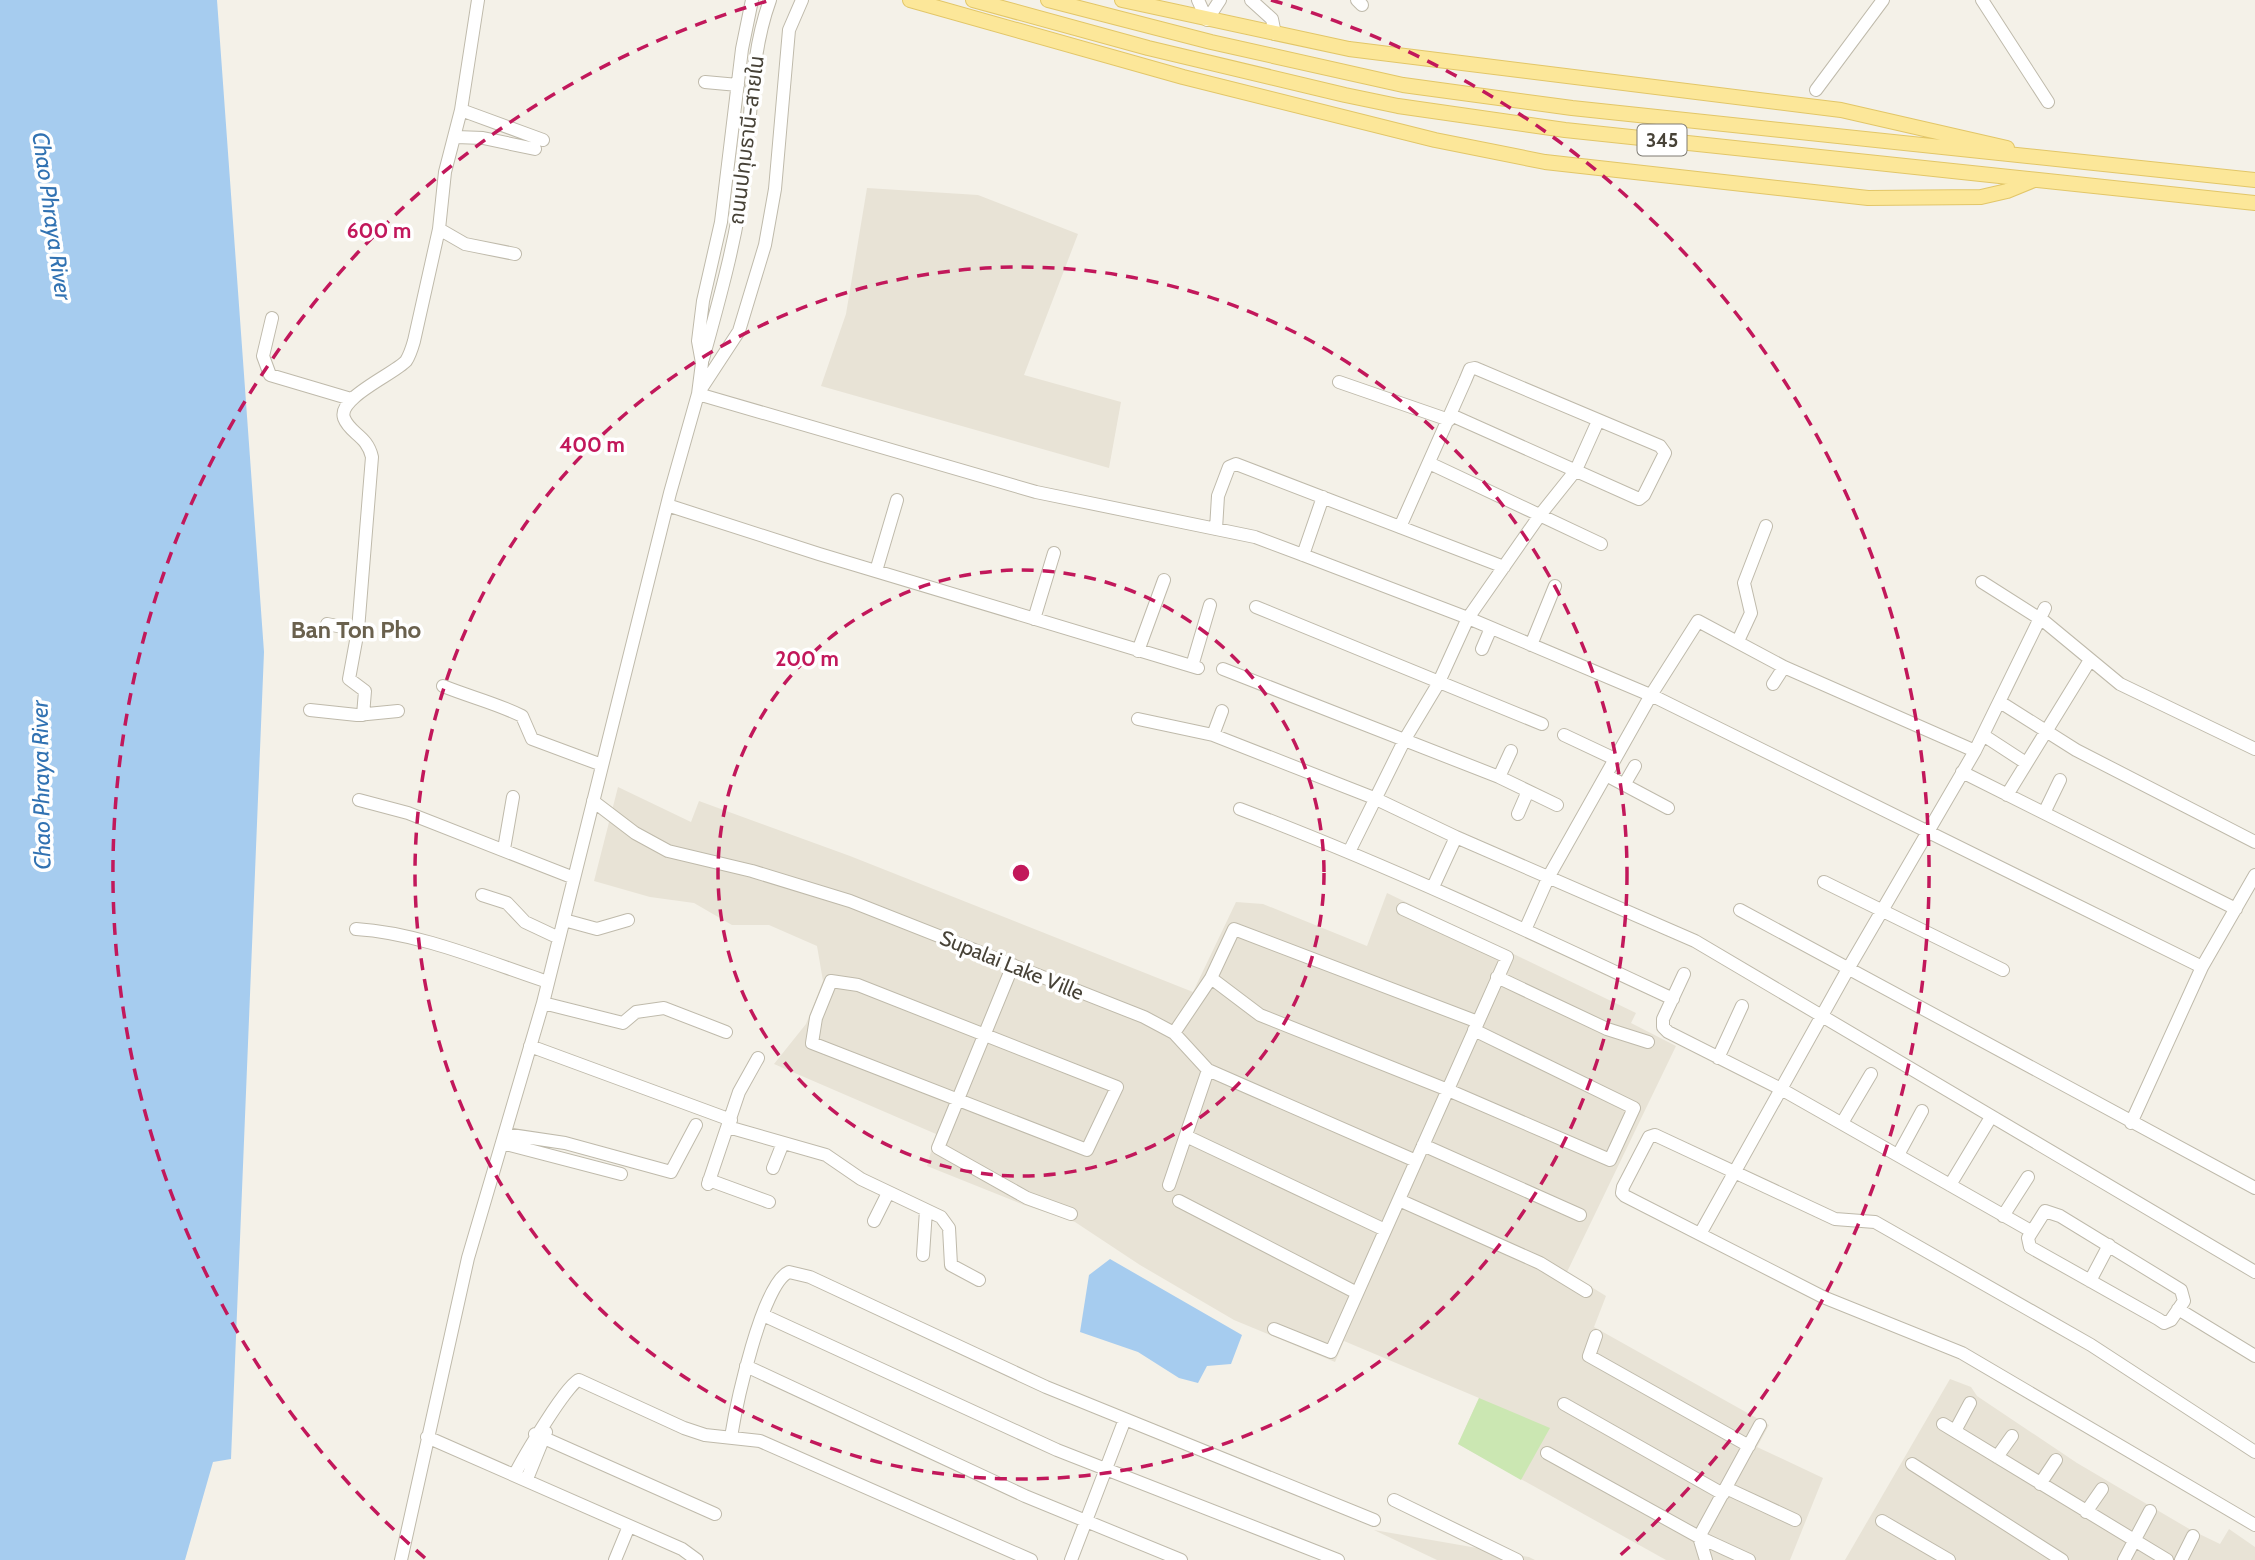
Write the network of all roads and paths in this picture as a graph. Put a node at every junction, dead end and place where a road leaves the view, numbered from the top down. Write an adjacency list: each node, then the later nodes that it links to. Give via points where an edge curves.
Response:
1 (478, 0): 23 (street)
2 (752, 0): 20 (street)
3 (770, 0): 32 (street, ถนนปทุมธานี-สายใน, via 755,54 737,225)
4 (802, 0): 34 (street, via 789,30 770,224 754,286 739,331)
5 (910, 0): 18 (main road)
6 (972, 0): 17 (main road, 345)
7 (1048, 0): 15 (main road, 345)
8 (1123, 0): 14 (main road); 15 (main road)
9 (1198, 0): 14 (street)
10 (1220, 0): 14 (street)
11 (1251, 0): 16 (street, via 1272,19)
12 (1883, 0): 21 (street)
13 (1982, 0): 22 (street)
14 (1207, 20): 16 (main road)
15 (1169, 32): 25 (main road, 345, via 1353,77 1572,108)
16 (1275, 34): 25 (main road, via 1363,51 1841,110)
17 (1215, 63): 18 (main road); 26 (main road, 345, via 1398,106 1566,130)
18 (1184, 78): 26 (main road, via 1435,140 1545,162 1822,195 1981,197)
19 (705, 82): 20 (street)
20 (738, 85): 32 (street, via 731,163 703,301 698,341)
21 (1816, 90)
22 (2048, 103)
23 (461, 110): 24 (street); 24 (street, via 539,144)
24 (456, 137): 29 (street, via 445,172)
25 (1979, 145): 27 (main road, 345, via 2039,157)
26 (2035, 179): 28 (main road, 345)
27 (2255, 180)
28 (2255, 203)
29 (439, 229): 30 (street, via 465,244); 35 (street, via 409,358)
30 (515, 254)
31 (272, 317): 35 (street, via 263,356 270,375)
32 (702, 363): 34 (street)
33 (1339, 382): 36 (street)
34 (698, 394): 42 (street); 46 (street, via 1036,492)
35 (351, 398): 62 (street, via 343,413 345,419 365,439 372,457)
36 (1450, 418): 37 (street, via 1470,369 1475,368); 38 (street); 39 (street)
37 (1598, 421): 39 (street); 39 (street, via 1660,446 1665,453 1639,499)
38 (1429, 463): 43 (street); 45 (street)
39 (1576, 470): 43 (street)
40 (1323, 497): 45 (street); 46 (street, via 1231,464 1217,496); 49 (street)
41 (897, 500): 51 (street)
42 (667, 505): 51 (street); 91 (street)
43 (1541, 515): 47 (street); 50 (street)
44 (1766, 526): 63 (street, via 1744,583 1751,613)
45 (1400, 527): 50 (street)
46 (1216, 529): 49 (street, via 1255,537)
47 (1601, 544)
48 (1054, 553): 59 (street)
49 (1303, 555): 58 (street)
50 (1504, 567): 58 (street)
51 (876, 571): 59 (street)
52 (1164, 580): 66 (street)
53 (1982, 582): 57 (street)
54 (1555, 586): 64 (street)
55 (1210, 605): 66 (street, via 1195,667)
56 (1256, 607): 70 (street)
57 (2042, 613): 67 (street); 74 (street)
58 (1468, 618): 61 (street); 70 (street)
59 (1034, 619): 66 (street)
60 (327, 624): 62 (street)
61 (1491, 628): 64 (street); 65 (street)
62 (358, 630): 78 (street, via 349,679 365,691)
63 (1738, 641): 68 (street); 73 (street, via 1698,621)
64 (1531, 645): 73 (street)
65 (1482, 649)
66 (1138, 650)
67 (2090, 660): 81 (street); 86 (street, via 2134,691)
68 (1784, 667): 71 (street); 88 (street)
69 (1223, 668): 85 (street)
70 (1438, 684): 80 (street); 85 (street)
71 (1773, 684)
72 (443, 686): 91 (street, via 482,697 522,716 532,739)
73 (1651, 695): 89 (street); 109 (street)
74 (2000, 702): 81 (street); 84 (street)
75 (310, 710): 78 (street)
76 (398, 711): 78 (street)
77 (1222, 711): 82 (street)
78 (363, 715)
79 (1138, 719): 82 (street)
80 (1542, 724)
81 (2046, 731): 90 (street); 111 (street, via 2119,774)
82 (1213, 735): 101 (street)
83 (1564, 735): 89 (street)
84 (1983, 735): 88 (street); 90 (street)
85 (1405, 739): 95 (street); 101 (street)
86 (2255, 749)
87 (1511, 751): 95 (street)
88 (1975, 751): 93 (street)
89 (1615, 759): 94 (street)
90 (2026, 763): 99 (street)
91 (602, 765): 103 (street)
92 (1635, 766): 97 (street)
93 (1962, 772): 99 (street); 109 (street)
94 (1606, 775): 97 (street); 115 (street)
95 (1499, 777): 98 (street)
96 (2060, 780): 107 (street)
97 (1624, 785): 105 (street)
98 (1528, 791): 104 (street); 108 (street)
99 (2007, 795): 107 (street)
100 (513, 797): 112 (street)
101 (1374, 798): 110 (street); 113 (street)
102 (359, 800): 112 (street)
103 (593, 802): 116 (street); 129 (street, Supalai Lake Ville, via 668,851 850,901)
104 (1557, 805)
105 (1668, 808)
106 (1240, 809): 113 (street)
107 (2044, 813): 121 (street)
108 (1518, 814)
109 (1928, 833): 123 (street); 130 (street)
110 (1456, 837): 115 (street); 118 (street)
111 (2255, 842)
112 (504, 849): 116 (street)
113 (1350, 850): 118 (street)
114 (2255, 875): 121 (street)
115 (1549, 876): 127 (street); 140 (street, via 1695,941)
116 (574, 878): 124 (street)
117 (1824, 882): 123 (street)
118 (1433, 887): 127 (street)
119 (482, 895): 128 (street, via 507,903 525,922)
120 (1403, 909): 135 (street, via 1507,957)
121 (2236, 909): 130 (street)
122 (1740, 910): 131 (street)
123 (1882, 911): 131 (street); 132 (street)
124 (564, 920): 125 (street, via 597,929); 128 (street)
125 (628, 920)
126 (356, 929): 136 (street, via 416,940)
127 (1525, 930): 137 (street)
128 (559, 938): 136 (street)
129 (1013, 965): 143 (street, Supalai Lake Ville); 144 (street)
130 (2202, 967): 157 (street)
131 (1848, 969): 140 (street); 157 (street)
132 (2003, 970)
133 (1684, 974): 137 (street)
134 (1210, 978): 141 (street, via 1234,929); 143 (street); 152 (street, via 1260,1016)
135 (1497, 978): 141 (street); 145 (street, via 1607,1029)
136 (548, 982): 138 (street)
137 (1673, 999): 148 (street, via 1663,1027)
138 (543, 1003): 142 (street, via 623,1023 636,1012 664,1008); 146 (street)
139 (1742, 1006): 148 (street)
140 (1823, 1015): 151 (street); 155 (street)
141 (1476, 1026): 152 (street); 152 (street, via 1634,1108 1610,1160)
142 (726, 1032)
143 (1174, 1033): 149 (street, Supalai Lake Ville)
144 (984, 1035): 153 (street); 153 (street, via 1117,1087 1087,1150); 153 (street, via 858,985 831,981 816,1018 812,1043)
145 (1648, 1042)
146 (530, 1045): 156 (street); 161 (street)
147 (758, 1058): 156 (street, via 746,1077)
148 (1718, 1058): 151 (street)
149 (1208, 1070): 160 (street); 165 (street, Supalai Lake Ville)
150 (1871, 1074): 158 (street)
151 (1781, 1089): 158 (street); 167 (street)
152 (1448, 1090): 163 (street)
153 (958, 1099): 178 (street, via 938,1148 1027,1198)
154 (1922, 1111): 164 (street)
155 (1991, 1117): 171 (street); 187 (street)
156 (730, 1123): 162 (street); 176 (street, via 709,1182)
157 (2131, 1123): 172 (street)
158 (1842, 1124): 164 (street)
159 (696, 1125): 161 (street, via 671,1172 565,1143)
160 (1186, 1136): 170 (street); 182 (street)
161 (504, 1139): 168 (street); 205 (street, via 484,1202)
162 (783, 1143): 166 (street); 173 (street, via 826,1155)
163 (1423, 1145): 165 (street); 179 (street)
164 (1898, 1155): 171 (street)
165 (1416, 1161): 174 (street)
166 (773, 1168)
167 (1733, 1173): 184 (street); 184 (street, via 1655,1135 1649,1137 1622,1193); 209 (street, via 1835,1219 1875,1222 2091,1345)
168 (621, 1174)
169 (2028, 1177): 180 (street)
170 (1169, 1185)
171 (1950, 1185): 180 (street)
172 (2255, 1188)
173 (888, 1193): 177 (street); 181 (street)
174 (1399, 1200): 182 (street); 190 (street)
175 (1179, 1201): 191 (street)
176 (769, 1202)
177 (926, 1210): 186 (street); 188 (street, via 946,1222 951,1265)
178 (1072, 1214)
179 (1580, 1215)
180 (2003, 1216): 183 (street)
181 (874, 1221)
182 (1385, 1230): 191 (street)
183 (2031, 1231): 185 (street, via 2049,1211); 189 (street, via 2030,1247)
184 (1699, 1234): 227 (street, via 1848,1309 1962,1353)
185 (2109, 1245): 189 (street); 192 (street, via 2182,1290 2185,1298)
186 (923, 1255)
187 (2255, 1272)
188 (979, 1280)
189 (2090, 1281): 192 (street, via 2164,1323)
190 (1586, 1290)
191 (1357, 1293): 194 (street, via 1331,1352)
192 (2178, 1309): 196 (street)
193 (763, 1315): 197 (street); 200 (street, via 776,1281 789,1272 799,1273); 214 (street)
194 (1274, 1329)
195 (1596, 1336): 208 (street, via 1589,1356)
196 (2255, 1356)
197 (746, 1366): 207 (street); 225 (street)
198 (1970, 1403): 203 (street)
199 (1564, 1404): 218 (street)
200 (1125, 1419): 214 (street); 223 (street)
201 (1943, 1424): 203 (street)
202 (1760, 1425): 208 (street)
203 (1955, 1431): 211 (street)
204 (2012, 1436): 211 (street)
205 (427, 1437): 215 (street); 232 (street)
206 (540, 1437): 207 (street, via 569,1386 579,1380 684,1428); 215 (street); 222 (street)
207 (730, 1437): 235 (street, via 760,1441)
208 (1749, 1446): 218 (street)
209 (2255, 1452)
210 (1546, 1453): 230 (street)
211 (1997, 1457): 216 (street)
212 (2056, 1460): 216 (street)
213 (1912, 1464): 243 (street)
214 (1106, 1470): 225 (street); 238 (street)
215 (521, 1476): 228 (street)
216 (2040, 1484): 221 (street)
217 (2102, 1489): 221 (street)
218 (1725, 1491): 224 (street); 230 (street)
219 (1394, 1500): 239 (street)
220 (2150, 1511): 231 (street)
221 (2086, 1512): 231 (street)
222 (715, 1514)
223 (1374, 1520)
224 (1795, 1520)
225 (1086, 1521): 236 (street); 237 (street)
226 (1882, 1521): 242 (street)
227 (2255, 1525)
228 (629, 1526): 233 (street); 234 (street)
229 (2193, 1536): 246 (street)
230 (1699, 1538): 240 (street); 241 (street)
231 (2134, 1542): 244 (street); 245 (street)
232 (401, 1560)
233 (615, 1560)
234 (697, 1560)
235 (1031, 1560)
236 (1072, 1560)
237 (1181, 1560)
238 (1338, 1560)
239 (1517, 1560)
240 (1706, 1560)
241 (1749, 1560)
242 (1949, 1560)
243 (2062, 1560)
244 (2124, 1560)
245 (2167, 1560)
246 (2181, 1560)

